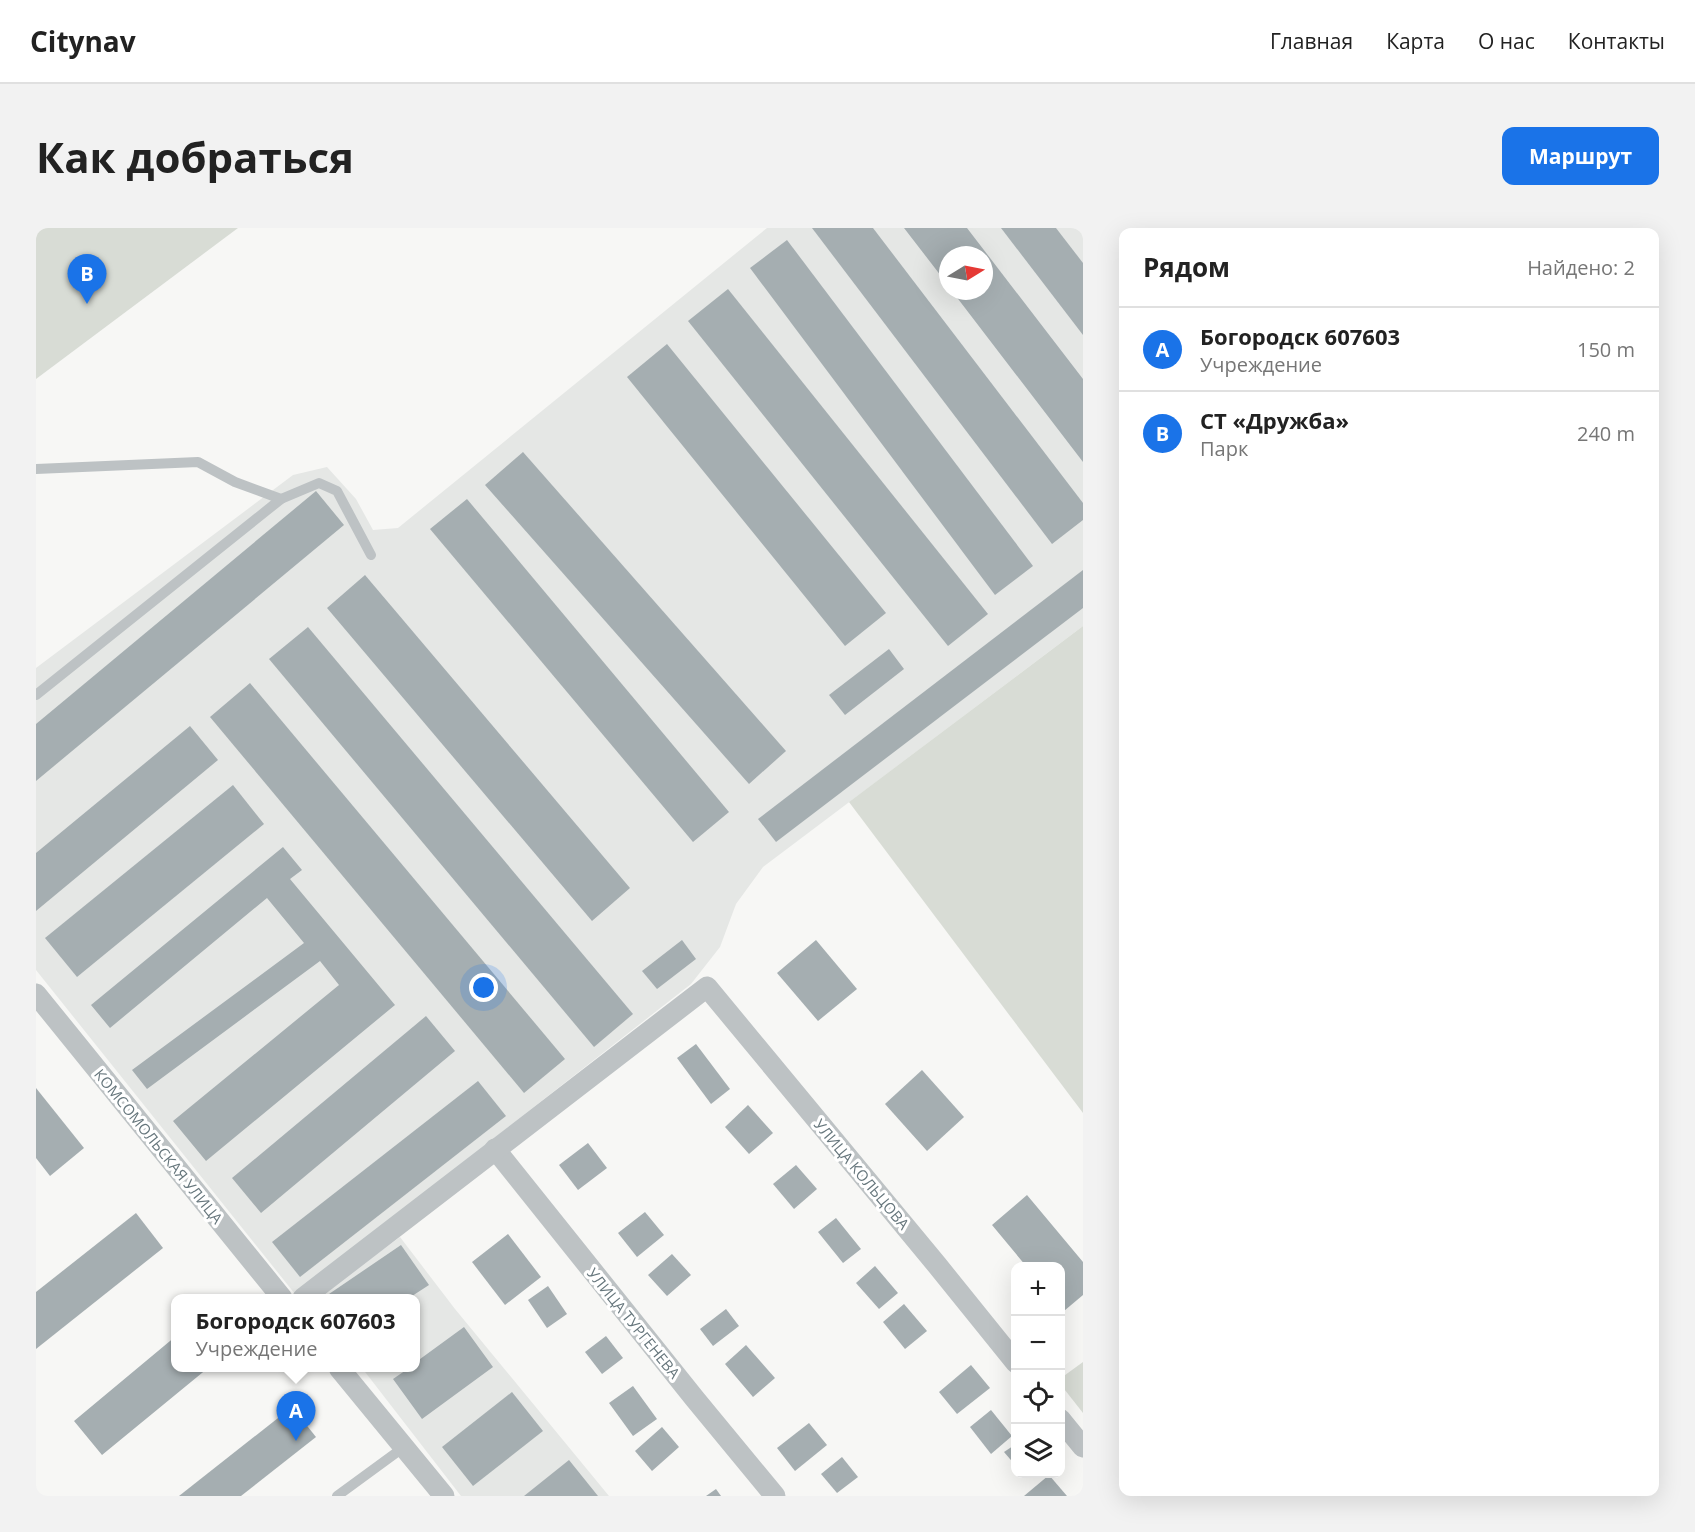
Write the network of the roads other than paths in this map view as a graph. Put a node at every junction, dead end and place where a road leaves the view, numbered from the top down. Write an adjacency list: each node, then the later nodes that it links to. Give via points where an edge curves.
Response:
1 (36, 469): 2 (lane, via 198,462 235,482)
2 (281, 498): 3 (lane, via 319,483 337,491); 4 (lane)
3 (371, 555)
4 (36, 695)
5 (36, 994): 7 (street, КОМСОМОЛЬСКАЯ УЛИЦА)
6 (495, 1149): 8 (street); 9 (street, УЛИЦА КОЛЬЦОВА, via 707,987); 16 (street, УЛИЦА ТУРГЕНЕВА)
7 (278, 1294)
8 (309, 1294)
9 (1011, 1357)
10 (342, 1372): 12 (street)
11 (1064, 1424): 13 (street)
12 (404, 1447): 14 (lane); 15 (street)
13 (1083, 1447)
14 (337, 1496)
15 (444, 1496)
16 (775, 1496)

